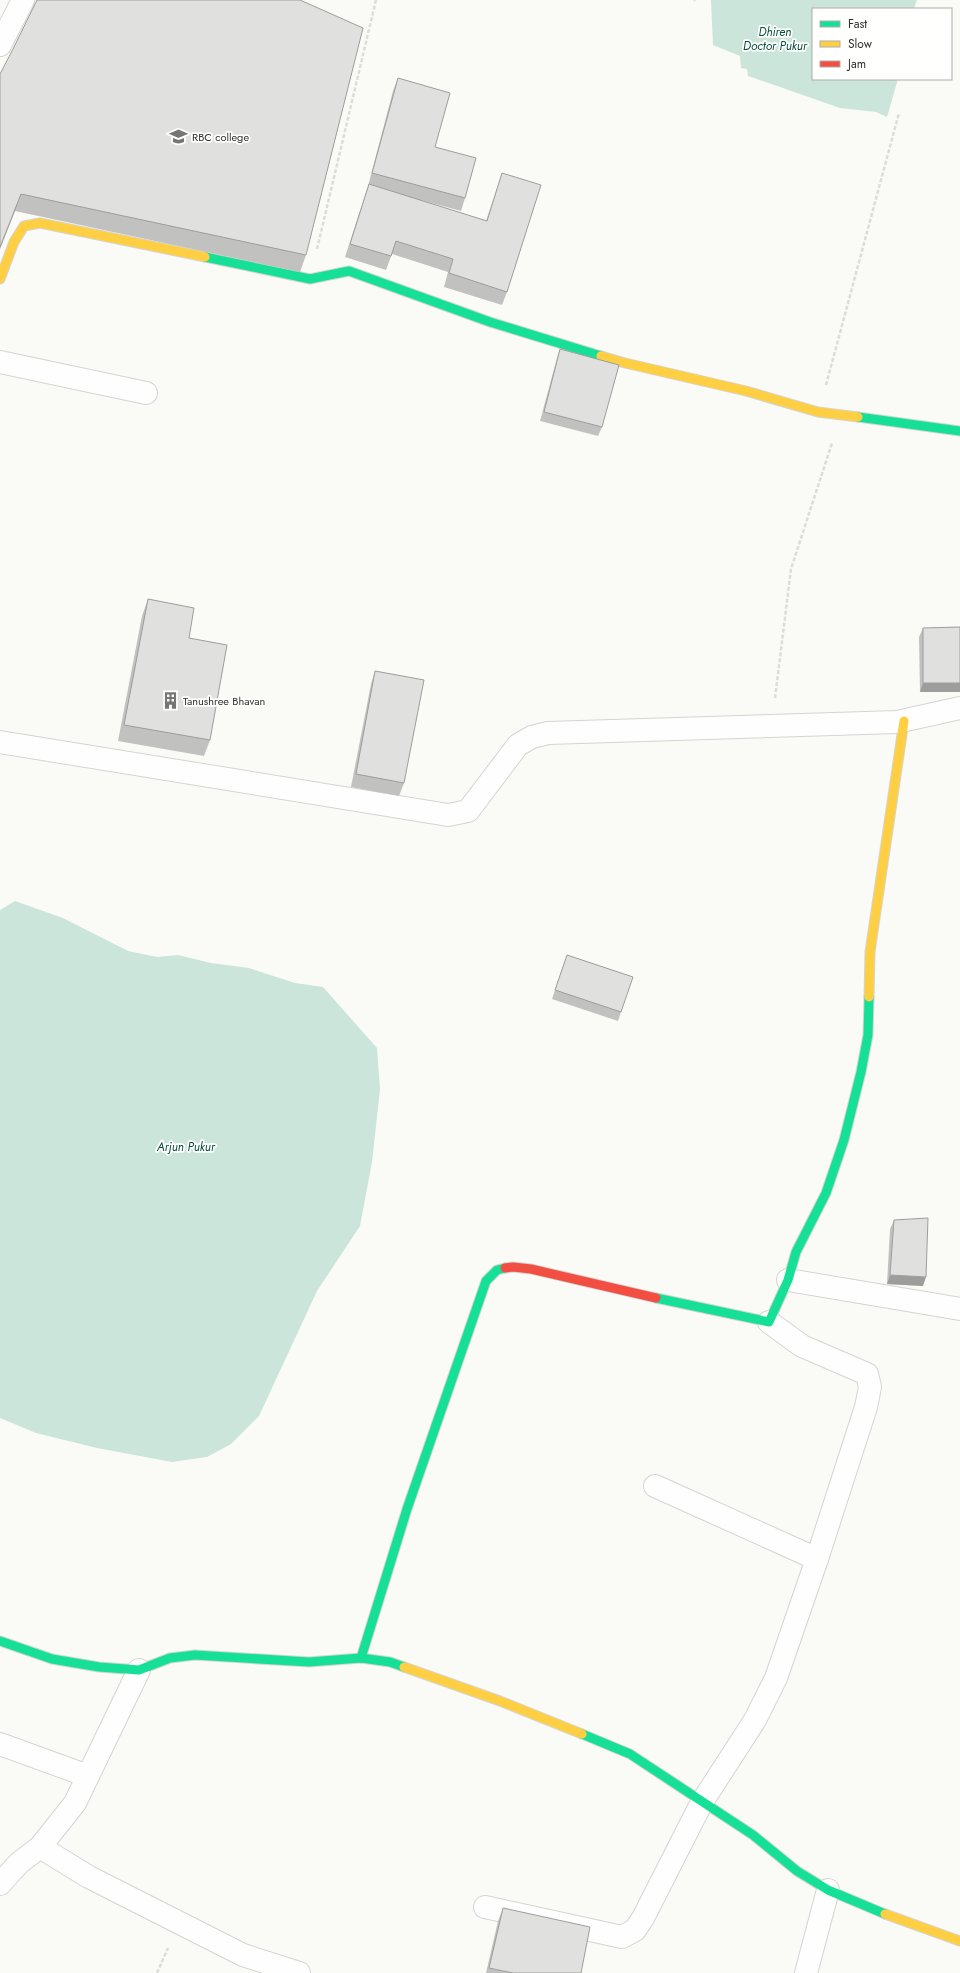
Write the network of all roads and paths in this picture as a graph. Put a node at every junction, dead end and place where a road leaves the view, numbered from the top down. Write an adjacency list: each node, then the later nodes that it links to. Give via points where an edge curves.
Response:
1 (23, 0): 3 (street)
2 (376, 0): 6 (path)
3 (0, 46)
4 (899, 113): 9 (path)
5 (0, 279): 6 (street, via 14,242 24,226 40,224)
6 (310, 279): 9 (street, via 349,271 490,322 610,358 746,391)
7 (0, 362): 8 (street)
8 (146, 393)
9 (818, 412): 10 (street)
10 (841, 415): 11 (street); 14 (path, via 791,570)
11 (960, 431)
12 (960, 708): 13 (street)
13 (904, 721): 14 (street); 16 (street, via 870,952 868,1035 862,1072 844,1140 826,1193 796,1252)
14 (772, 726): 15 (street, via 542,734 518,746 468,811 448,815)
15 (0, 742)
16 (788, 1280): 17 (street); 18 (street)
17 (960, 1309)
18 (769, 1322): 20 (street, via 802,1346 867,1374 870,1387 866,1407); 22 (street, via 531,1269 497,1270 486,1281 407,1509)
19 (655, 1486): 20 (street)
20 (817, 1559): 26 (street, via 776,1678 755,1720)
21 (0, 1641): 23 (street, via 52,1659 99,1667)
22 (361, 1658): 23 (street, via 309,1662 195,1655 170,1658); 26 (street, via 390,1662 485,1696 630,1754)
23 (139, 1670): 25 (street)
24 (0, 1744): 25 (street)
25 (88, 1776): 27 (street, via 75,1803)
26 (702, 1802): 29 (street, via 753,1835 798,1871); 30 (street, via 643,1918 635,1930 622,1937)
27 (40, 1847): 28 (street, via 19,1863); 32 (street, via 89,1877 236,1952)
28 (0, 1884)
29 (828, 1890): 31 (street); 33 (street)
30 (484, 1907)
31 (960, 1941)
32 (299, 1973)
33 (806, 1973)

